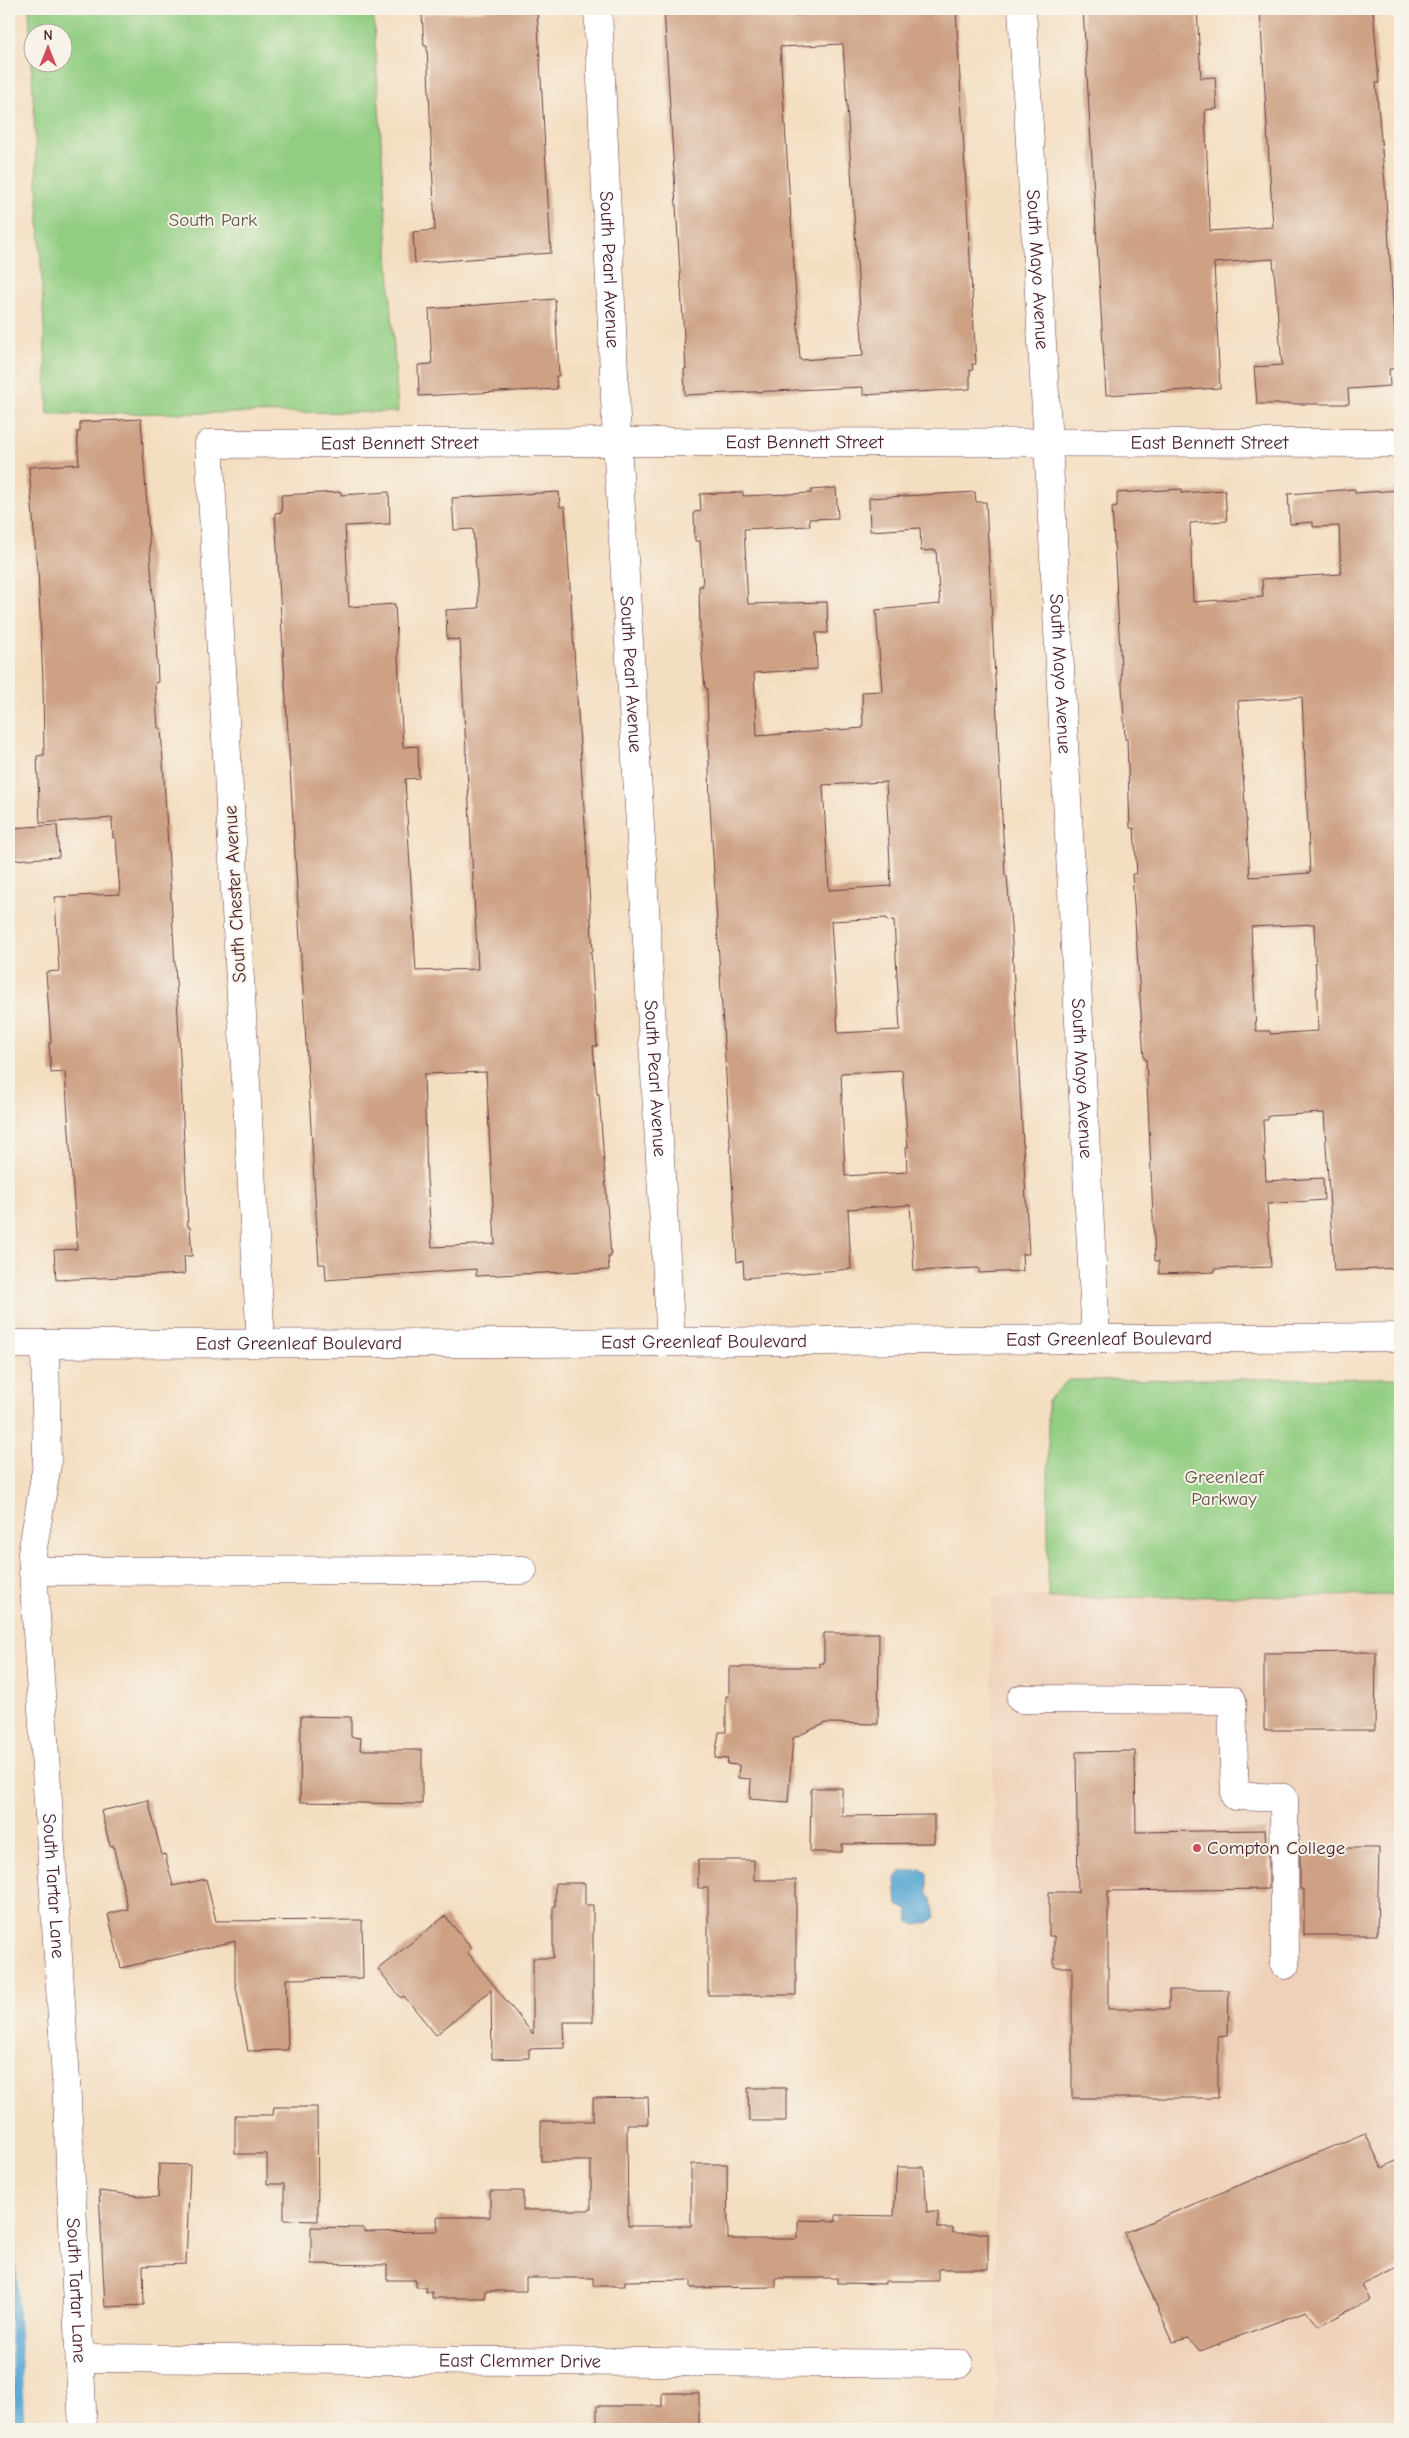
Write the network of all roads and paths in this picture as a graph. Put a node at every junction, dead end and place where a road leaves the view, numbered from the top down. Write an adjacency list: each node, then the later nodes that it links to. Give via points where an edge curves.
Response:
1 (598, 9): 3 (street, South Pearl Avenue)
2 (1022, 9): 5 (street, South Mayo Avenue)
3 (617, 442): 4 (street, East Bennett Street); 5 (street, East Bennett Street); 9 (street, South Pearl Avenue)
4 (208, 444): 10 (street, South Chester Avenue)
5 (1048, 444): 6 (street, East Bennett Street); 8 (street, South Mayo Avenue)
6 (1400, 444)
7 (1400, 1337): 8 (street, East Greenleaf Boulevard)
8 (1096, 1338): 9 (street, East Greenleaf Boulevard)
9 (671, 1341): 10 (street, East Greenleaf Boulevard)
10 (261, 1343): 12 (street, East Greenleaf Boulevard)
11 (9, 1344): 12 (street, East Greenleaf Boulevard)
12 (44, 1344): 14 (street, South Tartar Lane, via 47,1464 32,1554)
13 (523, 1570): 14 (street)
14 (33, 1571): 17 (street, South Tartar Lane)
15 (1021, 1699): 16 (street, via 1232,1700 1235,1796 1284,1798)
16 (1285, 1965)
17 (81, 2358): 18 (street, East Clemmer Drive); 19 (street, South Tartar Lane)
18 (959, 2364)
19 (83, 2429)

